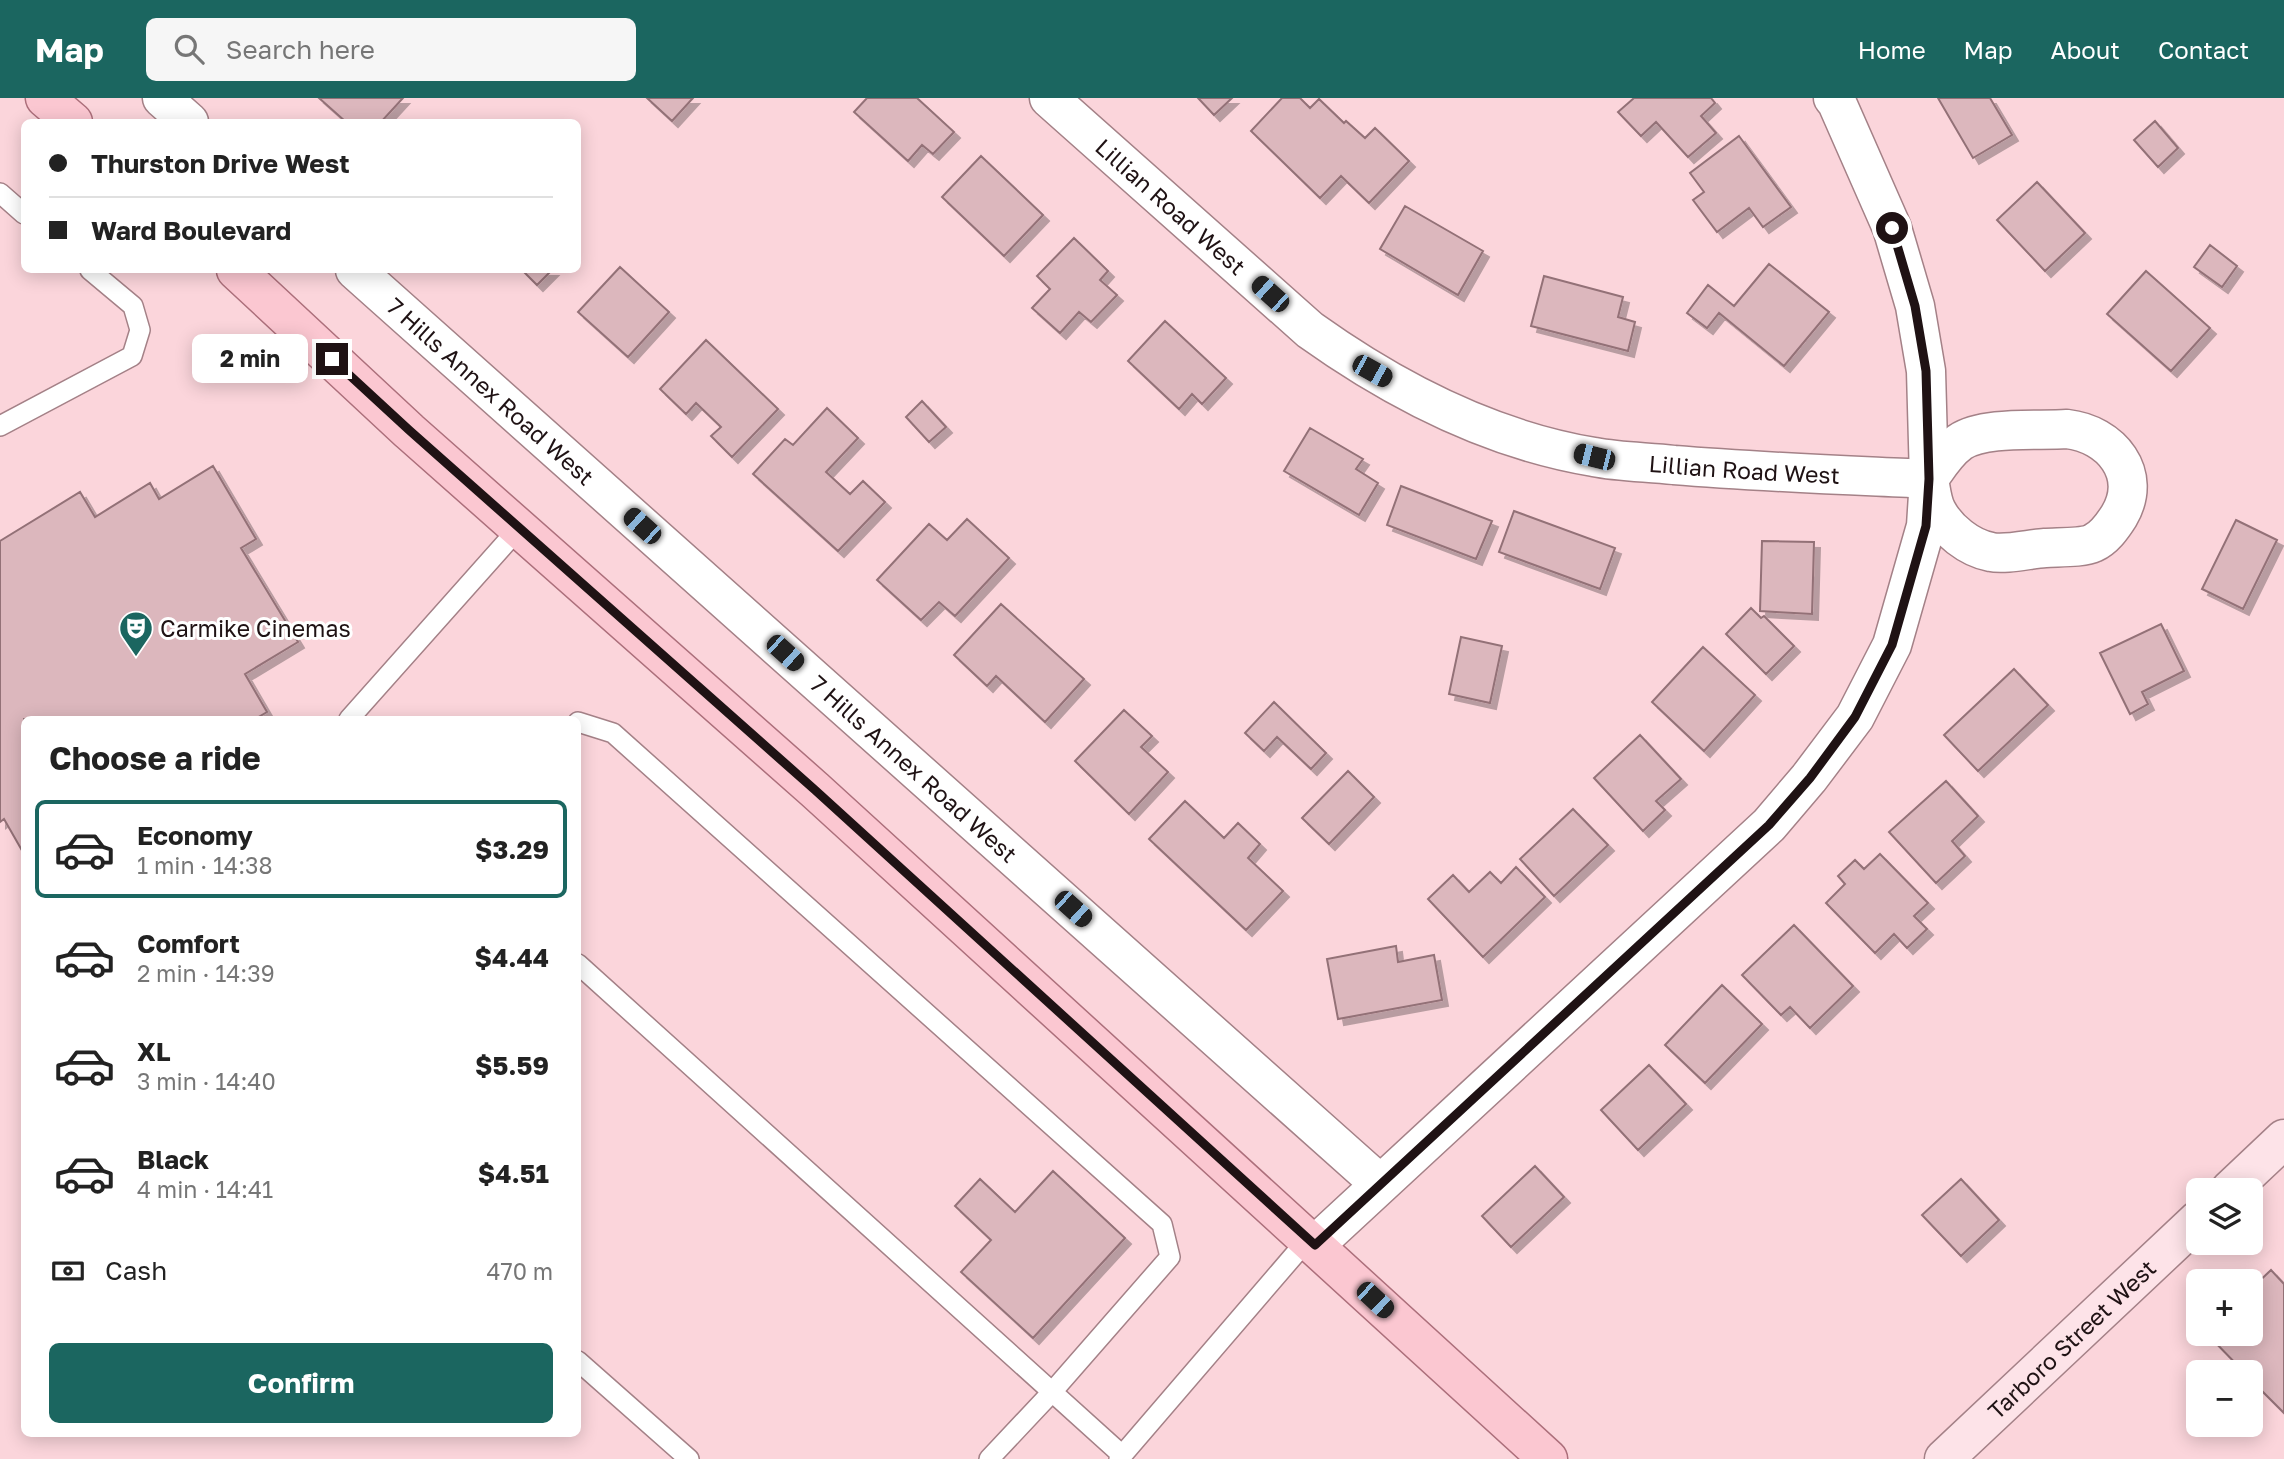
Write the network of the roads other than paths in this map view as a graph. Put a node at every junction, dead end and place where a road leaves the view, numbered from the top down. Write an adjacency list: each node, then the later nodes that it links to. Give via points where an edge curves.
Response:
1 (45, 98): 5 (main road)
2 (162, 98): 6 (street)
3 (1049, 98): 13 (street, Lillian Road West, via 1310,330 1353,361 1463,418 1524,441 1594,457)
4 (1838, 100): 13 (street, via 1892,228 1915,306 1926,371)
5 (70, 119)
6 (186, 119)
7 (0, 193): 8 (lane)
8 (21, 211)
9 (94, 273): 12 (lane, via 133,306 140,330 132,356)
10 (239, 273): 14 (main road)
11 (358, 273): 20 (street, 7 Hills Annex Road West)
12 (0, 426)
13 (1929, 479): 13 (street, via 1946,454 1981,433 2067,429 2105,441 2125,469 2127,494 2111,528 2091,544 1991,553 1954,533 1937,510); 20 (street, via 1926,526 1892,645 1855,717 1810,778 1769,825)
14 (519, 528): 15 (lane); 22 (main road)
15 (352, 716)
16 (581, 723): 24 (lane, via 613,733 1162,1224 1170,1257)
17 (581, 967): 24 (lane)
18 (2284, 1139): 19 (main road)
19 (2243, 1178)
20 (1380, 1184): 22 (street)
21 (2186, 1231): 29 (main road, Tarboro Street West)
22 (1312, 1242): 25 (lane); 28 (main road)
23 (581, 1364): 26 (lane)
24 (1052, 1392): 25 (lane); 27 (lane)
25 (1120, 1457)
26 (689, 1459)
27 (989, 1459)
28 (1548, 1459)
29 (1944, 1459)

